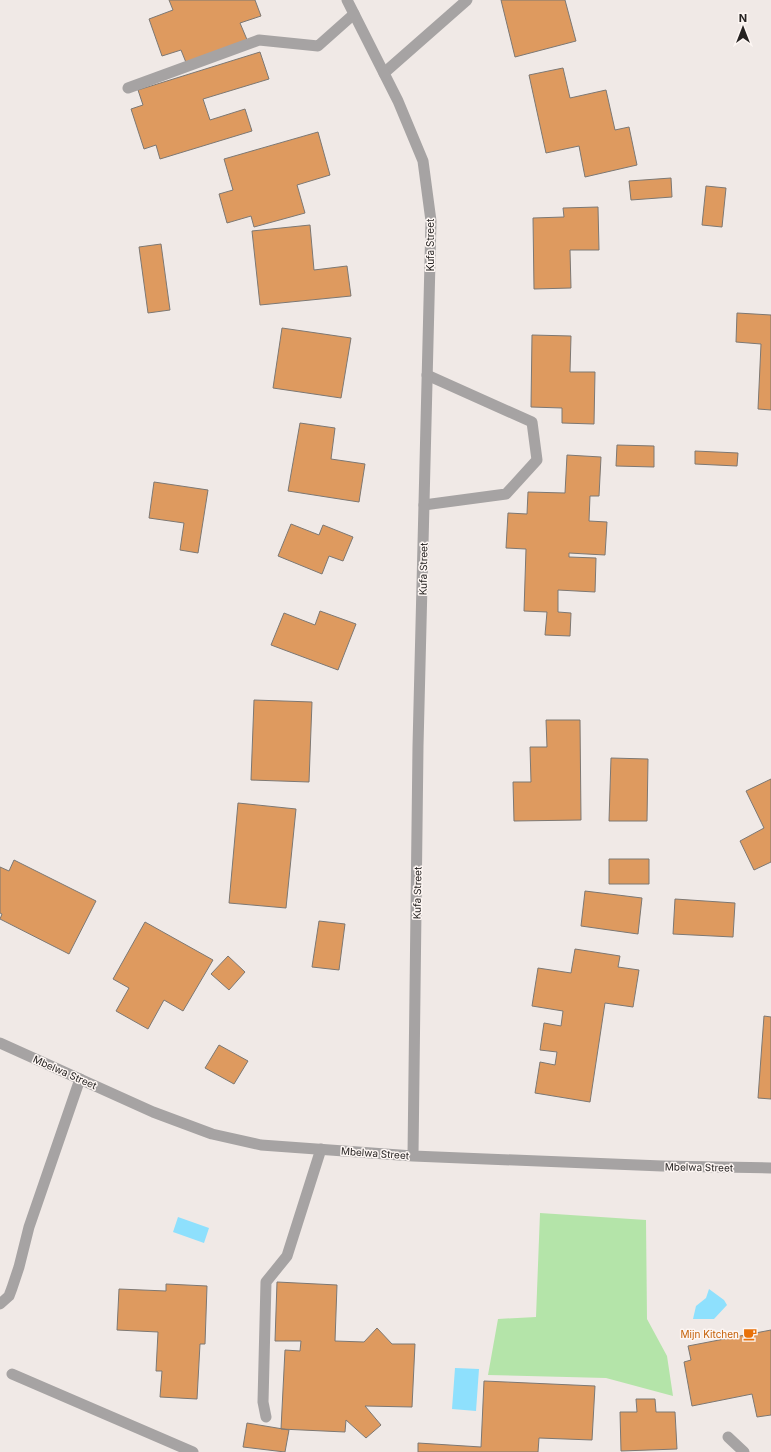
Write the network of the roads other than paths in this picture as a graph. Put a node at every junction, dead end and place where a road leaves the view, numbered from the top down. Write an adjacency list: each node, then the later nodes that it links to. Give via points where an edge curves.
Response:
1 (347, 0): 3 (street, Kufa Street)
2 (467, 0): 4 (street)
3 (354, 14): 4 (street, Kufa Street); 5 (street, via 318,46 259,40)
4 (384, 74): 6 (street, Kufa Street, via 423,161 431,221)
5 (128, 88)
6 (427, 375): 7 (street, Kufa Street); 7 (street, via 532,422 537,460 506,494)
7 (424, 505): 11 (street, Kufa Street)
8 (0, 1043): 9 (street, Mbelwa Street)
9 (80, 1079): 10 (street, Mbelwa Street, via 153,1112 212,1134 261,1145); 13 (street, via 29,1227 12,1288 9,1296)
10 (322, 1149): 11 (street, Mbelwa Street); 15 (street, via 287,1256 266,1282 263,1402)
11 (413, 1156): 12 (street, Mbelwa Street)
12 (771, 1168)
13 (0, 1304)
14 (12, 1374): 17 (street)
15 (266, 1417)
16 (728, 1437): 18 (street)
17 (193, 1452)
18 (744, 1452)

